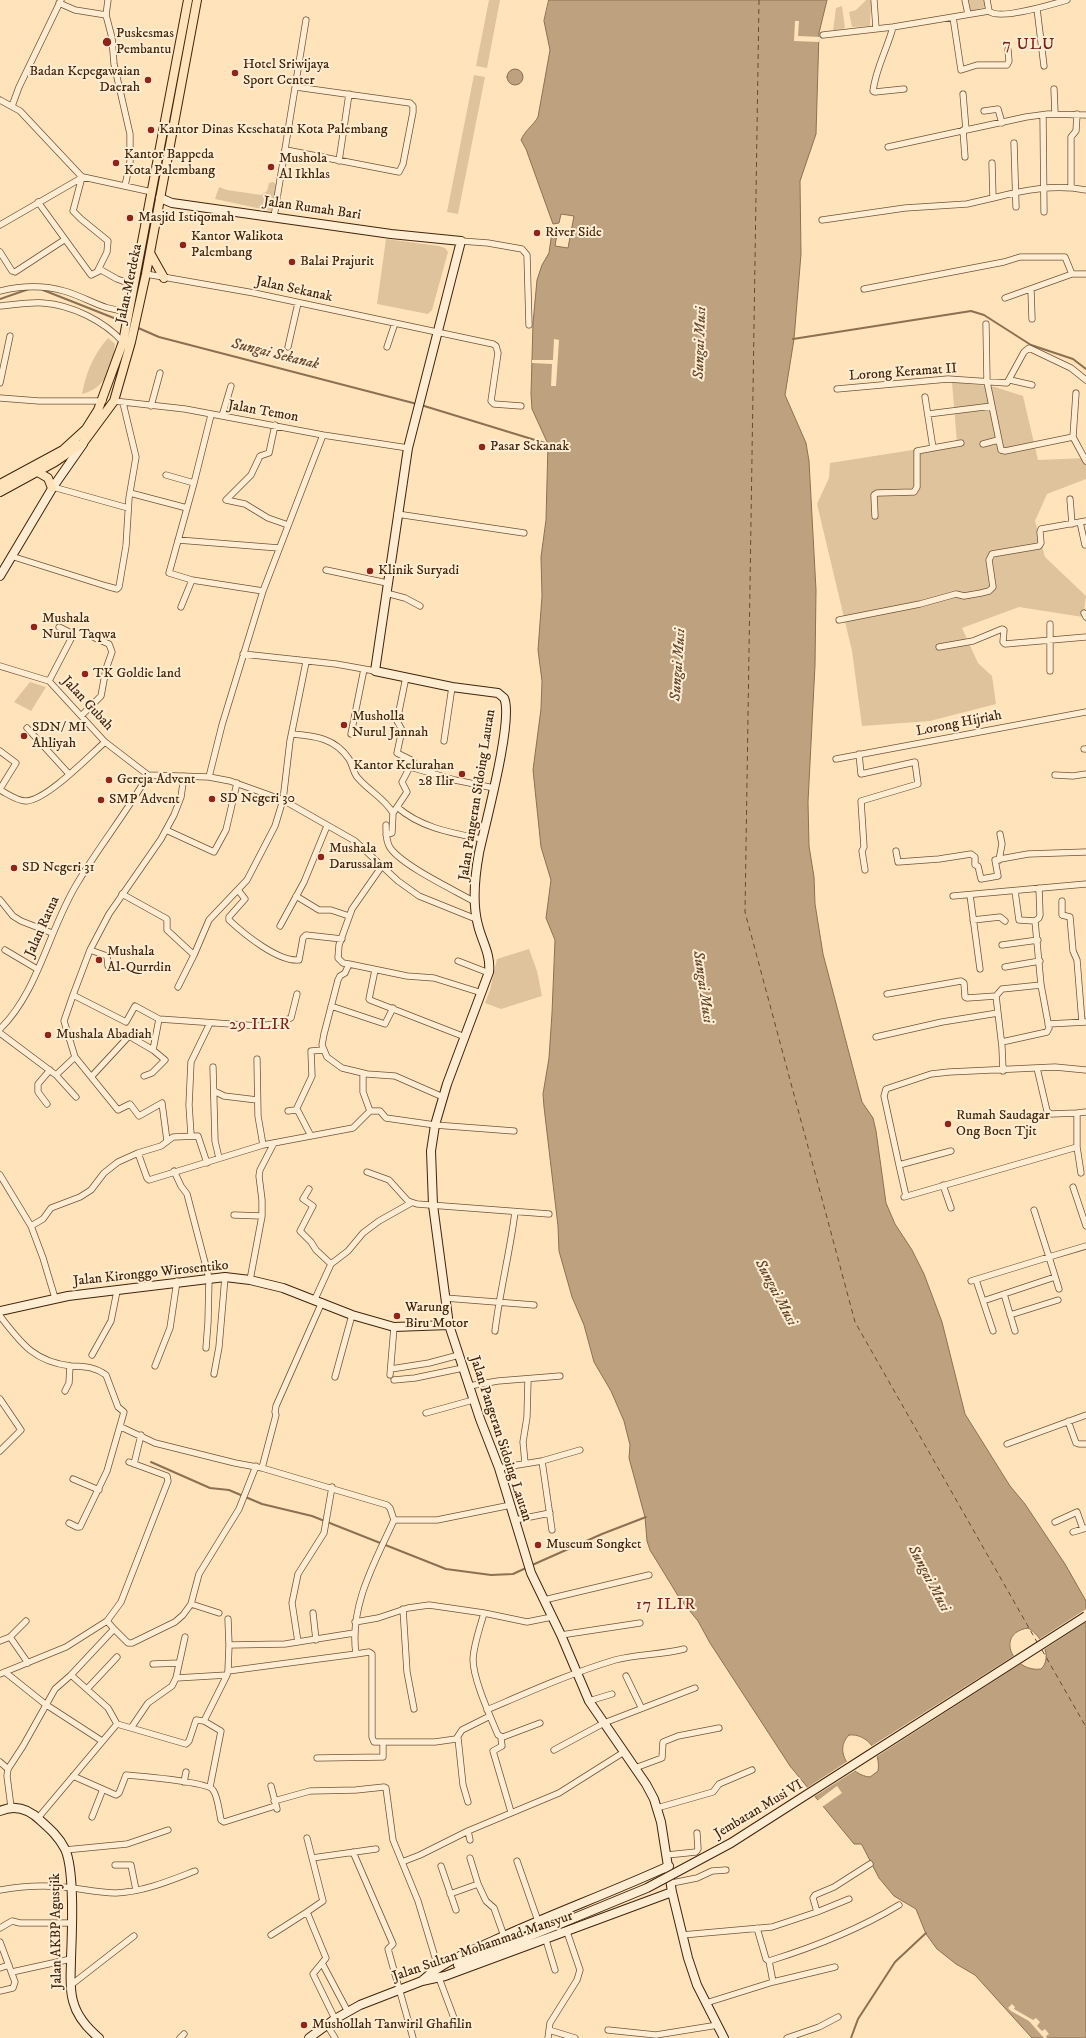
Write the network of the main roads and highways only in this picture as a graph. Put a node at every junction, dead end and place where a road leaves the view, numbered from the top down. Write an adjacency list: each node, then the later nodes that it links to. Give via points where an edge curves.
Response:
1 (188, 0): 3 (main road, Jalan Merdeka)
2 (197, 0): 4 (main road, Jalan Merdeka)
3 (152, 192): 4 (main road); 7 (main road, Jalan Merdeka, via 123,340 103,401 86,429 72,443)
4 (160, 198): 5 (main road, Jalan Merdeka)
5 (150, 253): 6 (main road); 8 (main road, Jalan Merdeka, via 131,342 114,401 83,443)
6 (164, 278)
7 (27, 470): 8 (main road); 9 (main road, Jalan Merdeka)
8 (38, 471): 10 (main road, via 48,478); 11 (main road, Jalan Merdeka)
9 (0, 484)
10 (53, 487)
11 (0, 492)

